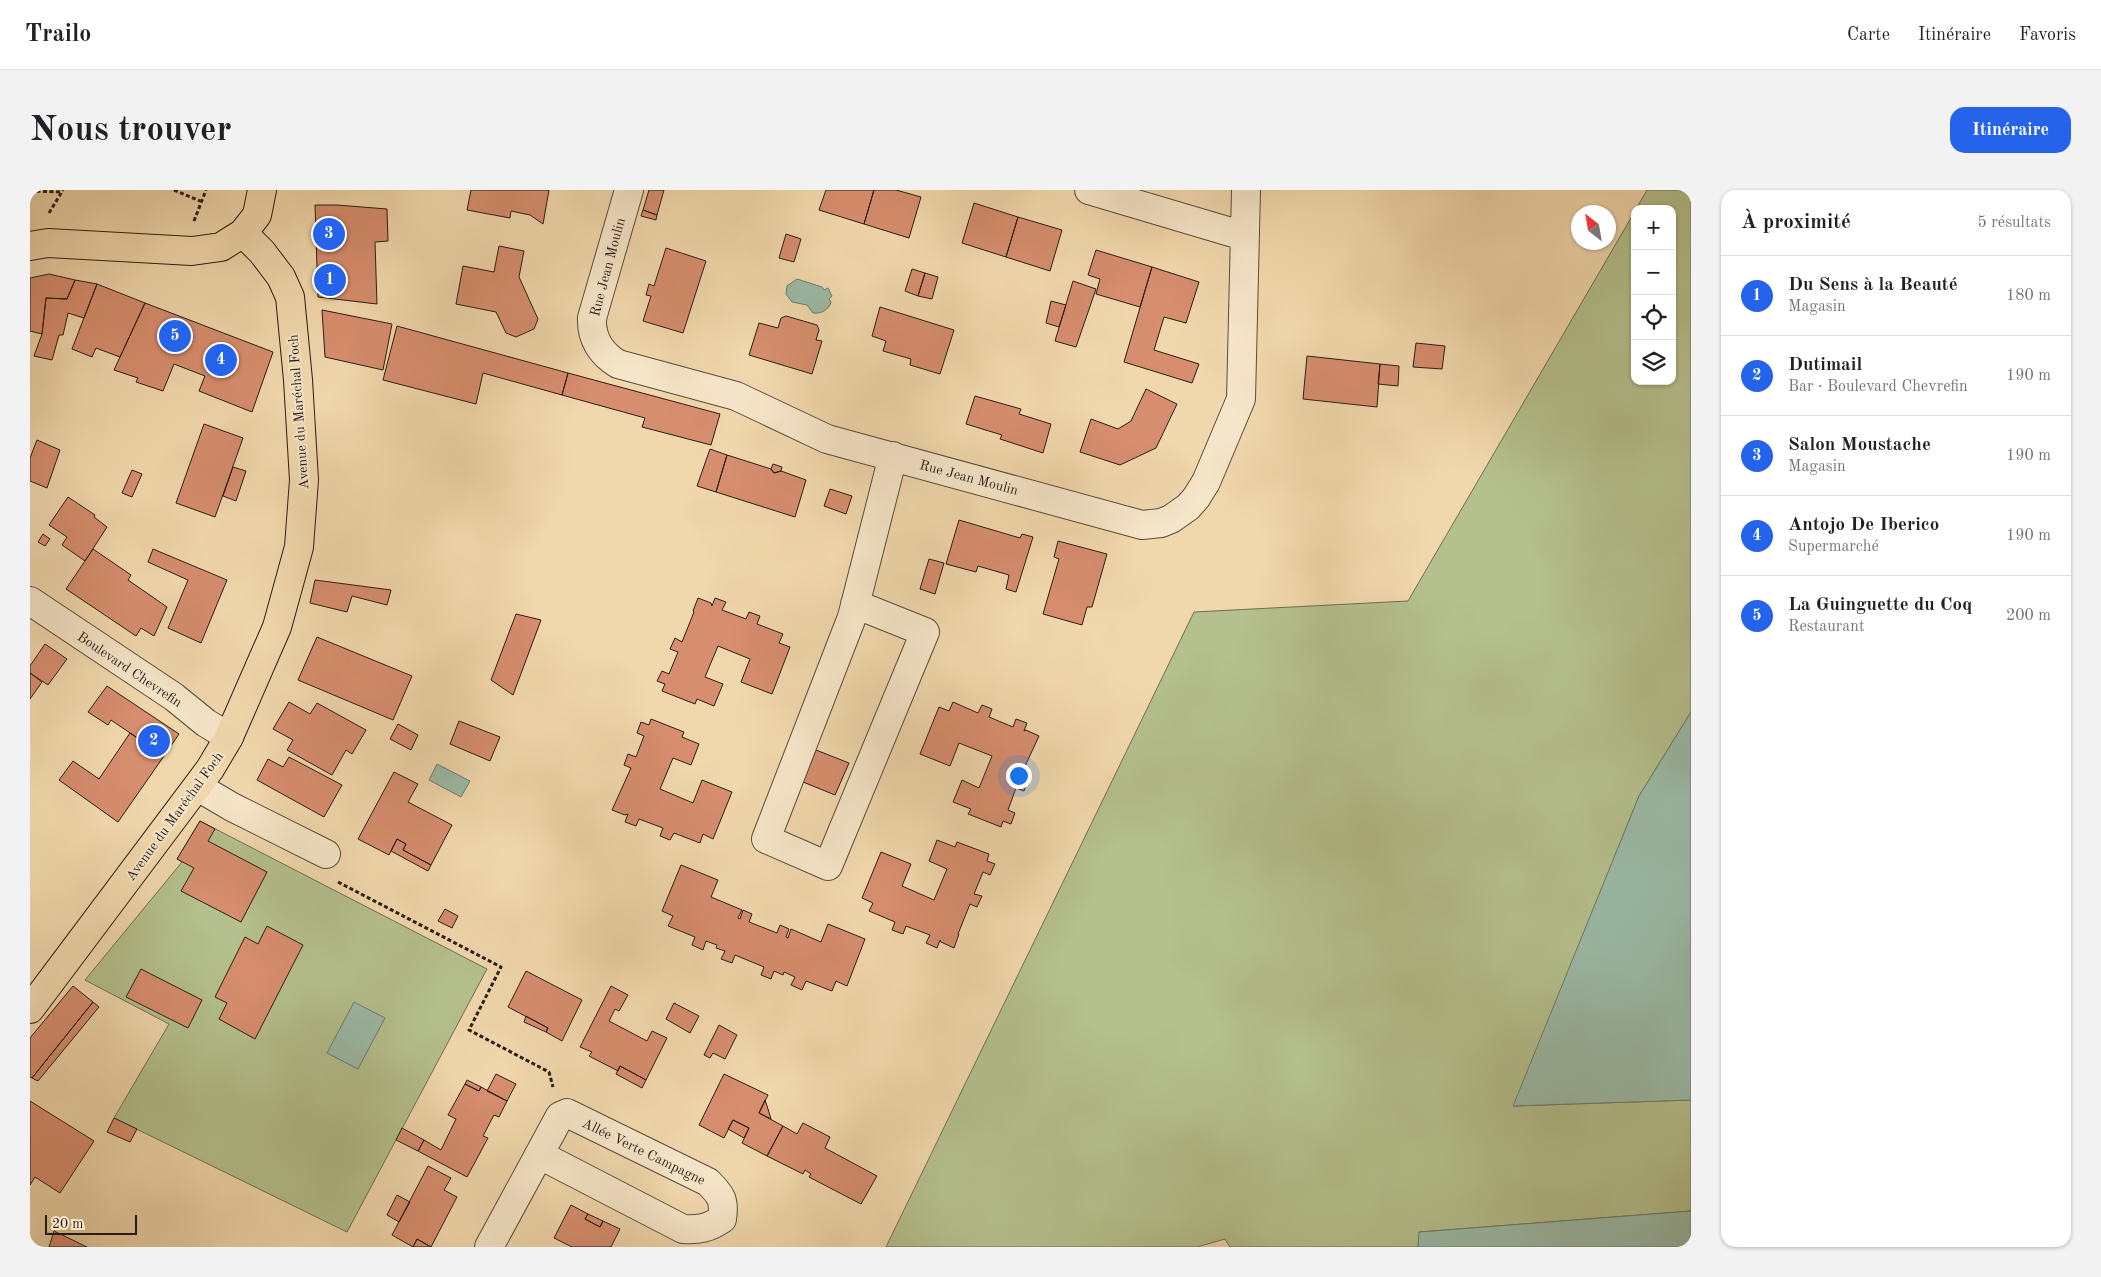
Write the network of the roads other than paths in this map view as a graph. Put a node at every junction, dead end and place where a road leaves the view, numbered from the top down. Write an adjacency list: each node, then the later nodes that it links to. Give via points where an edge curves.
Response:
1 (262, 190): 5 (main road, via 256,215)
2 (629, 190): 8 (street, Rue Jean Moulin, via 592,318 594,336 604,353 618,364 736,396 827,438)
3 (1089, 190): 6 (street)
4 (1246, 190): 6 (street, Rue Jean Moulin)
5 (243, 233): 7 (main road, via 221,247 192,251 48,243); 11 (main road, Avenue du Maréchal Foch, via 281,277 290,298 304,480 299,547 286,598 277,627)
6 (1244, 236): 8 (street, Rue Jean Moulin, via 1241,399 1206,482 1196,498 1179,514 1161,523 1142,524)
7 (30, 246)
8 (892, 456): 10 (street)
9 (30, 601): 11 (street, Boulevard Chevrefin)
10 (855, 604): 10 (street, via 766,840 828,866 925,632)
11 (229, 737): 12 (main road, Avenue du Maréchal Foch)
12 (198, 787): 13 (street, via 232,808); 14 (main road, Avenue du Maréchal Foch)
13 (326, 854)
14 (30, 1009)
15 (540, 1155): 15 (street, Allée Verte Campagne, via 560,1116 567,1113 708,1182 720,1194 724,1207 722,1219 711,1227 683,1229); 16 (street)
16 (490, 1247)

